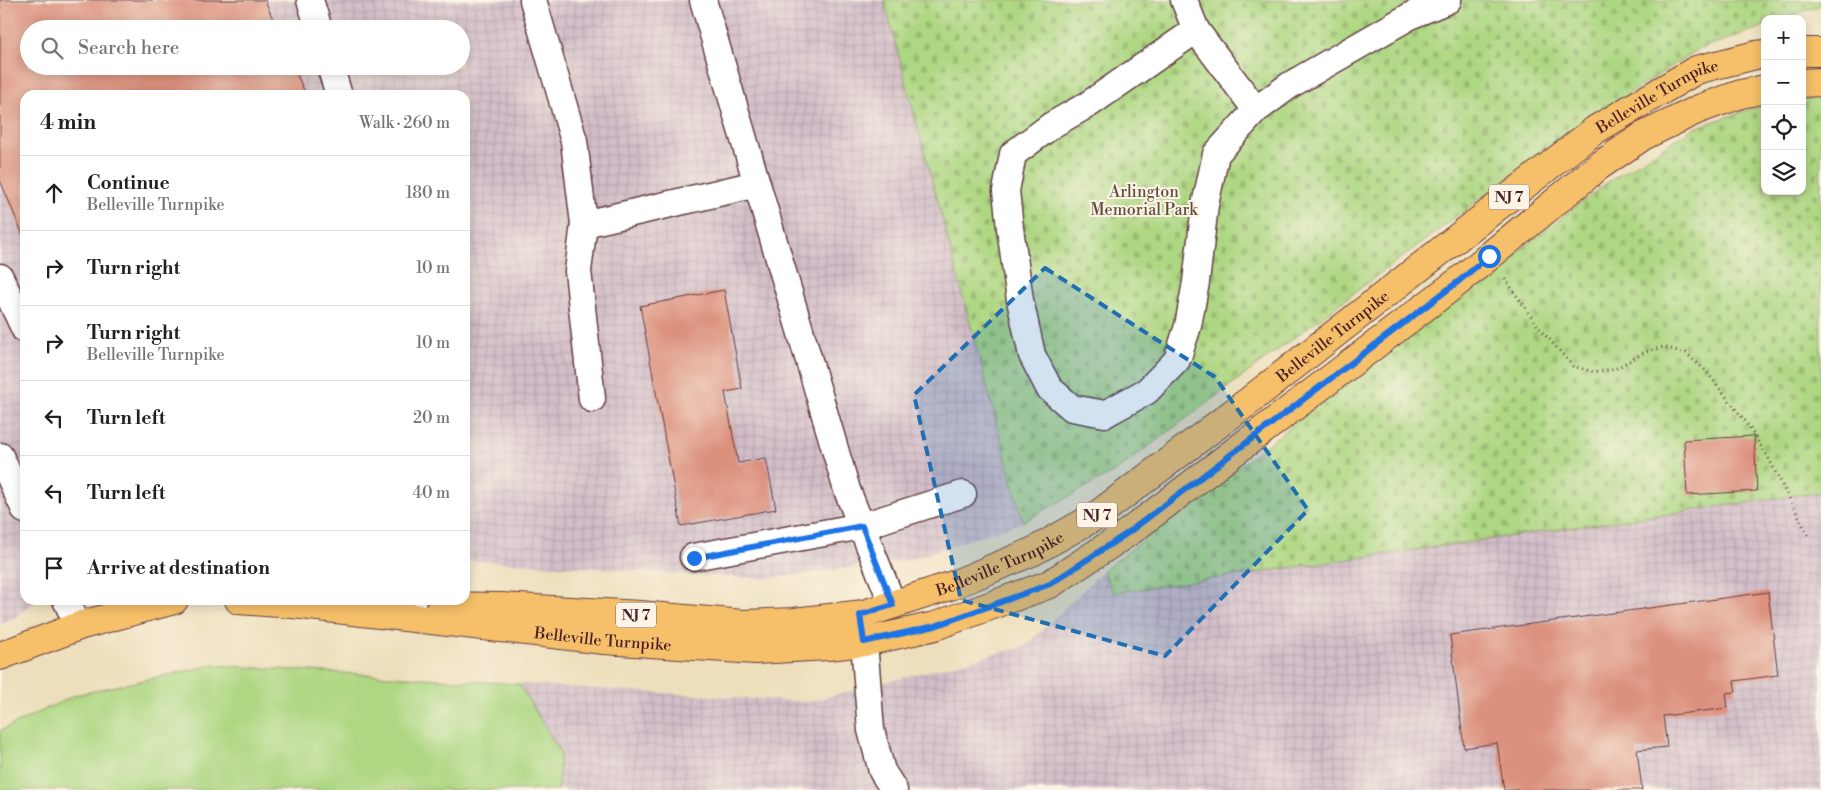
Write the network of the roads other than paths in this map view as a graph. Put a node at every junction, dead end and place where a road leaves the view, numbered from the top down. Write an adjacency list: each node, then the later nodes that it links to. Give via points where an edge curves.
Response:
1 (310, 0): 6 (street)
2 (533, 0): 18 (street, via 574,141)
3 (703, 0): 17 (street)
4 (1184, 0): 7 (street)
5 (1448, 0): 16 (street, via 1412,15 1290,85)
6 (316, 20)
7 (1196, 30): 16 (street); 16 (street, via 1013,154 1006,190 1020,300 1032,354 1049,388 1072,408 1106,414 1147,391 1177,360 1188,326 1205,206 1216,154)
8 (1806, 52): 9 (main road)
9 (1821, 52)
10 (1761, 54): 31 (main road, Belleville Turnpike / NJ 7, via 1696,70 1595,130 1096,516 1034,551 953,585)
11 (333, 75): 15 (street)
12 (1821, 82): 13 (main road)
13 (1806, 83)
14 (1761, 89): 34 (main road, Belleville Turnpike / NJ 7, via 1699,109 1643,136 1599,166 1459,281 1129,532 1050,584 935,626)
15 (337, 90)
16 (1256, 110)
17 (757, 184): 18 (street); 25 (street, via 848,490)
18 (584, 224): 21 (street, via 578,271)
19 (8, 288): 20 (street)
20 (20, 318)
21 (592, 398)
22 (0, 456): 24 (street)
23 (963, 494): 25 (street)
24 (20, 499)
25 (862, 526): 26 (street); 31 (street)
26 (694, 558)
27 (68, 605): 33 (street, via 77,623)
28 (156, 605): 33 (main road)
29 (301, 605): 34 (main road, Belleville Turnpike / NJ 7, via 614,641 756,650)
30 (461, 605): 32 (main road, Belleville Turnpike / NJ 7, via 743,624)
31 (893, 605): 32 (main road, Belleville Turnpike / NJ 7)
32 (860, 615): 34 (main road)
33 (82, 625): 35 (main road)
34 (864, 642): 36 (street, via 873,738 882,771)
35 (0, 656)
36 (894, 790)

